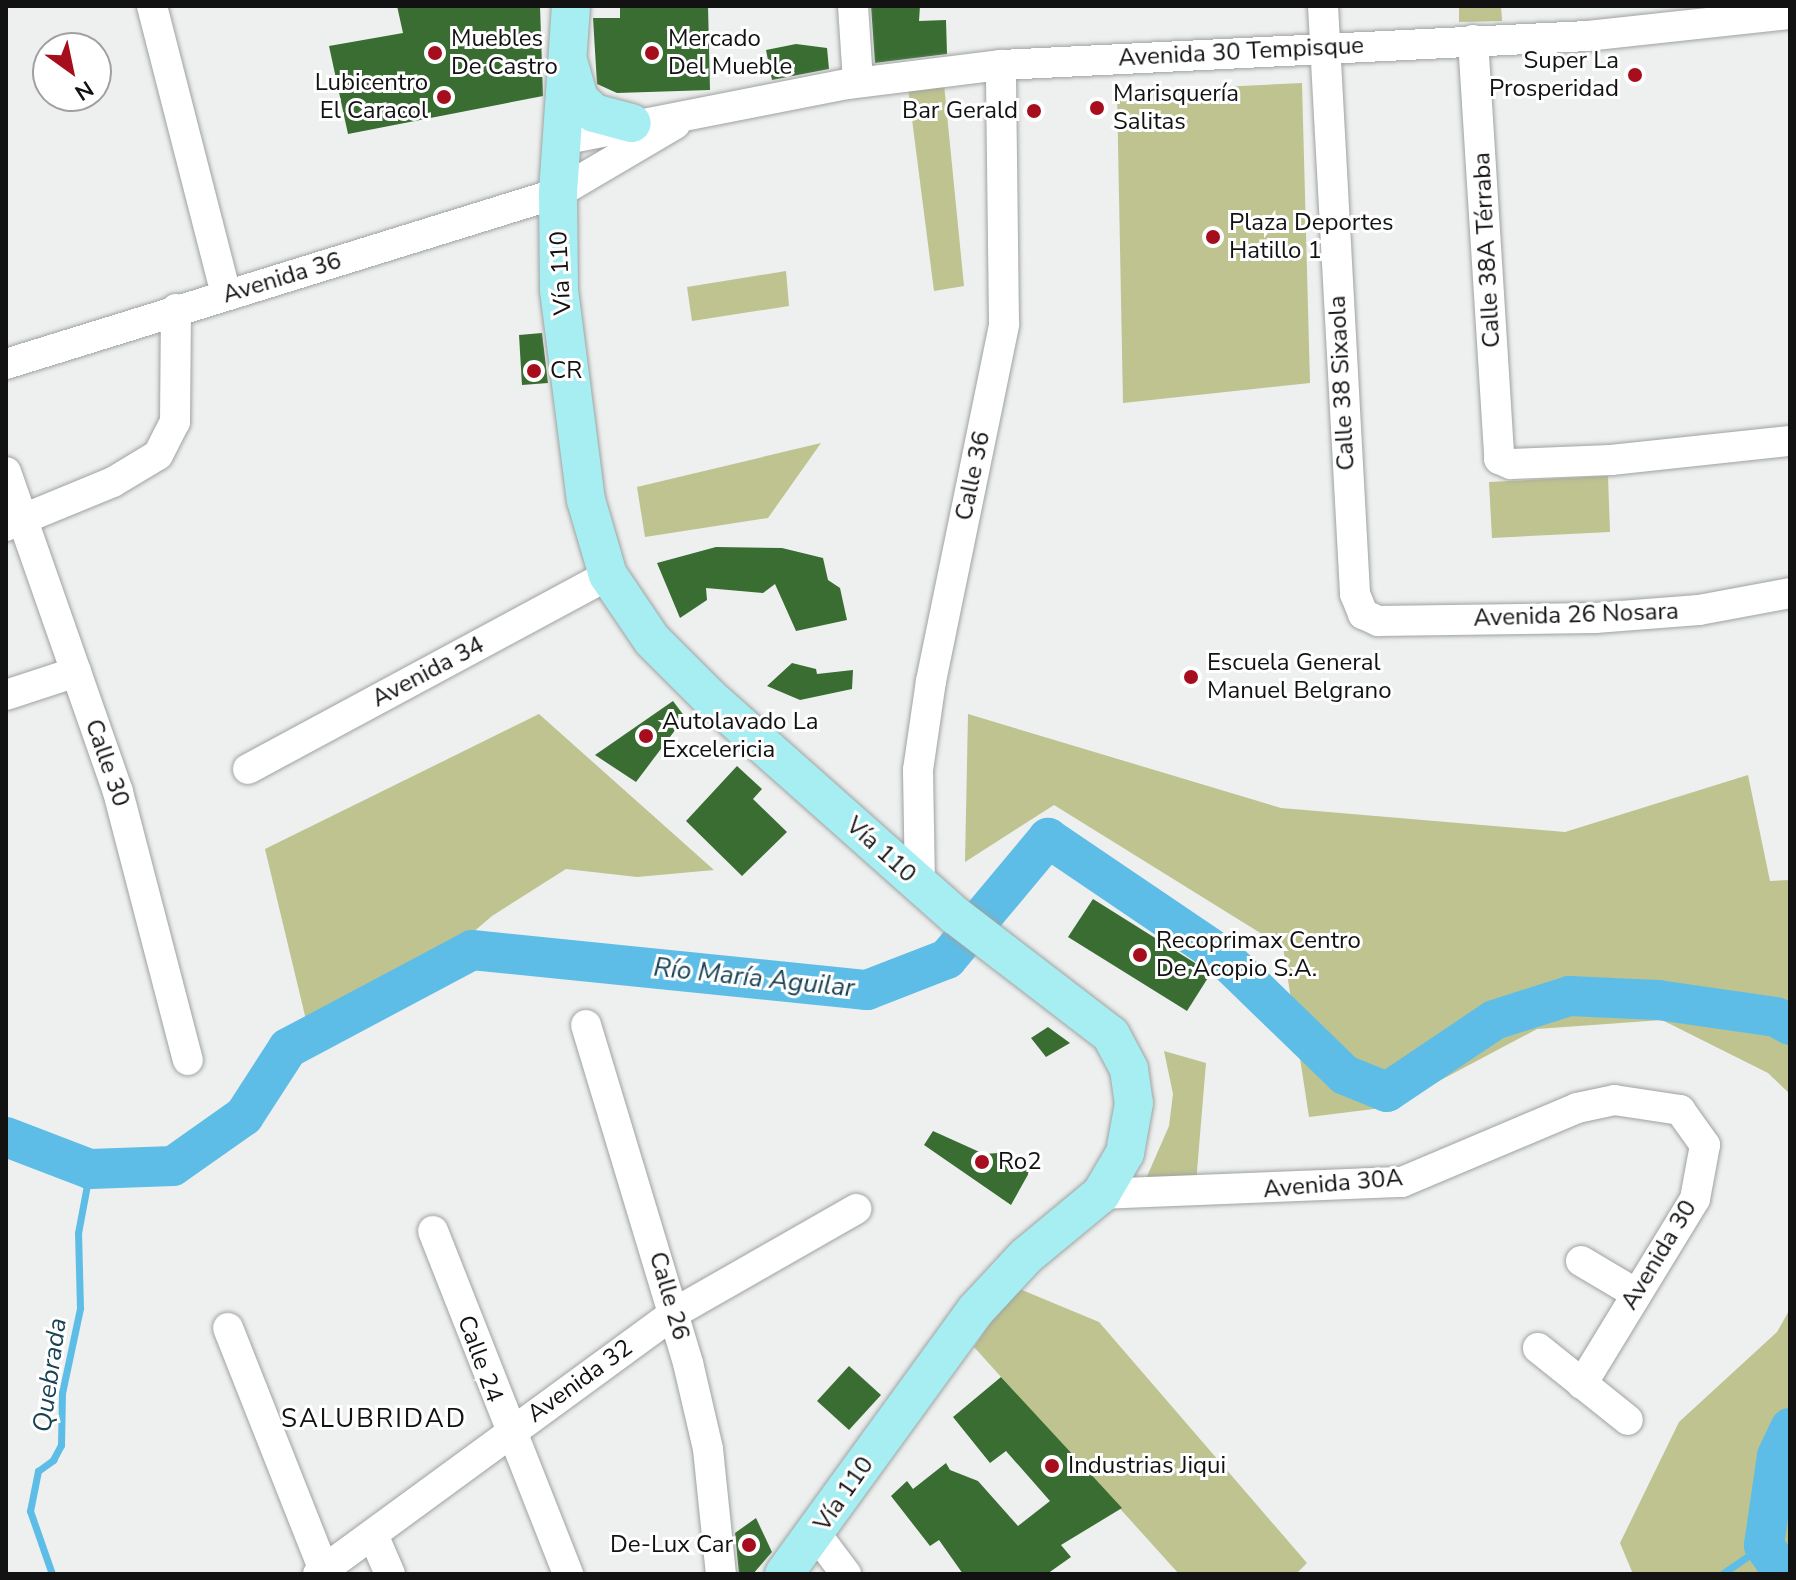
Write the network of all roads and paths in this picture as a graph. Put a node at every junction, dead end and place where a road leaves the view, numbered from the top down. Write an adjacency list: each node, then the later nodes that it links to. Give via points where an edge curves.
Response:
1 (152, 6): 15 (street)
2 (571, 6): 8 (main road, Vía 110)
3 (853, 6): 10 (street)
4 (1323, 6): 7 (street, Calle 38 Sixaola)
5 (1790, 14): 6 (street, Avenida 30 Tempisque, via 1672,29)
6 (1473, 40): 7 (street, Avenida 30 Tempisque); 18 (street, Calle 38A Térraba, via 1499,459 1511,464 1611,460)
7 (1325, 49): 9 (street, Avenida 30 Tempisque); 23 (street, Calle 38 Sixaola, via 1353,565)
8 (568, 61): 12 (main road, via 579,99 612,121); 13 (main road, Vía 110)
9 (1001, 65): 10 (street, Avenida 30 Tempisque); 27 (street, Calle 36, via 1004,324 931,681 918,770)
10 (858, 82): 11 (street, Avenida 30 Tempisque)
11 (695, 115): 12 (street, Avenida 30 Tempisque); 14 (street, Avenida 30 Tempisque)
12 (632, 123): 13 (street, Avenida 30 Tempisque)
13 (562, 140): 14 (main road, Vía 110)
14 (558, 193): 15 (street, Avenida 36); 21 (main road, Vía 110, via 559,290 571,397 586,500)
15 (226, 295): 16 (street, Avenida 36)
16 (176, 309): 17 (street, Avenida 36); 20 (street, via 175,422 158,455 113,482)
17 (6, 364)
18 (1790, 441)
19 (6, 472): 20 (street, Calle 30)
20 (14, 523): 24 (street, Calle 30)
21 (608, 575): 26 (street, Avenida 34); 27 (main road, Vía 110, via 652,640 699,687)
22 (1790, 593): 23 (street, Avenida 26 Nosara, via 1699,610 1595,618 1378,621)
23 (1363, 614)
24 (76, 672): 25 (street); 29 (street, Calle 30, via 118,792)
25 (6, 695)
26 (248, 769)
27 (920, 885): 31 (main road, Vía 110, via 1111,1035 1129,1069 1134,1103 1125,1153)
28 (586, 1025): 36 (street, Calle 26)
29 (188, 1060)
30 (1691, 1119): 31 (street, Avenida 30A, via 1655,1103 1614,1100 1577,1108 1402,1182); 35 (street, Avenida 30, via 1705,1145 1704,1172 1695,1199)
31 (1101, 1194): 42 (main road, Vía 110, via 1026,1256 975,1311)
32 (856, 1209): 36 (street, Avenida 32)
33 (433, 1231): 41 (street, Calle 24)
34 (1581, 1261): 35 (street)
35 (1635, 1293): 39 (street, Avenida 30)
36 (674, 1313): 41 (street, Avenida 32); 47 (street, Calle 26, via 708,1449)
37 (228, 1328): 44 (street)
38 (1538, 1348): 39 (street)
39 (1582, 1384): 40 (street)
40 (1628, 1420)
41 (508, 1432): 43 (street, Avenida 32); 46 (street, Calle 24)
42 (816, 1534): 48 (main road, Vía 110); 49 (street)
43 (374, 1537): 44 (street, Avenida 32); 45 (street)
44 (321, 1572)
45 (390, 1574)
46 (568, 1574)
47 (721, 1574)
48 (784, 1574)
49 (846, 1574)

